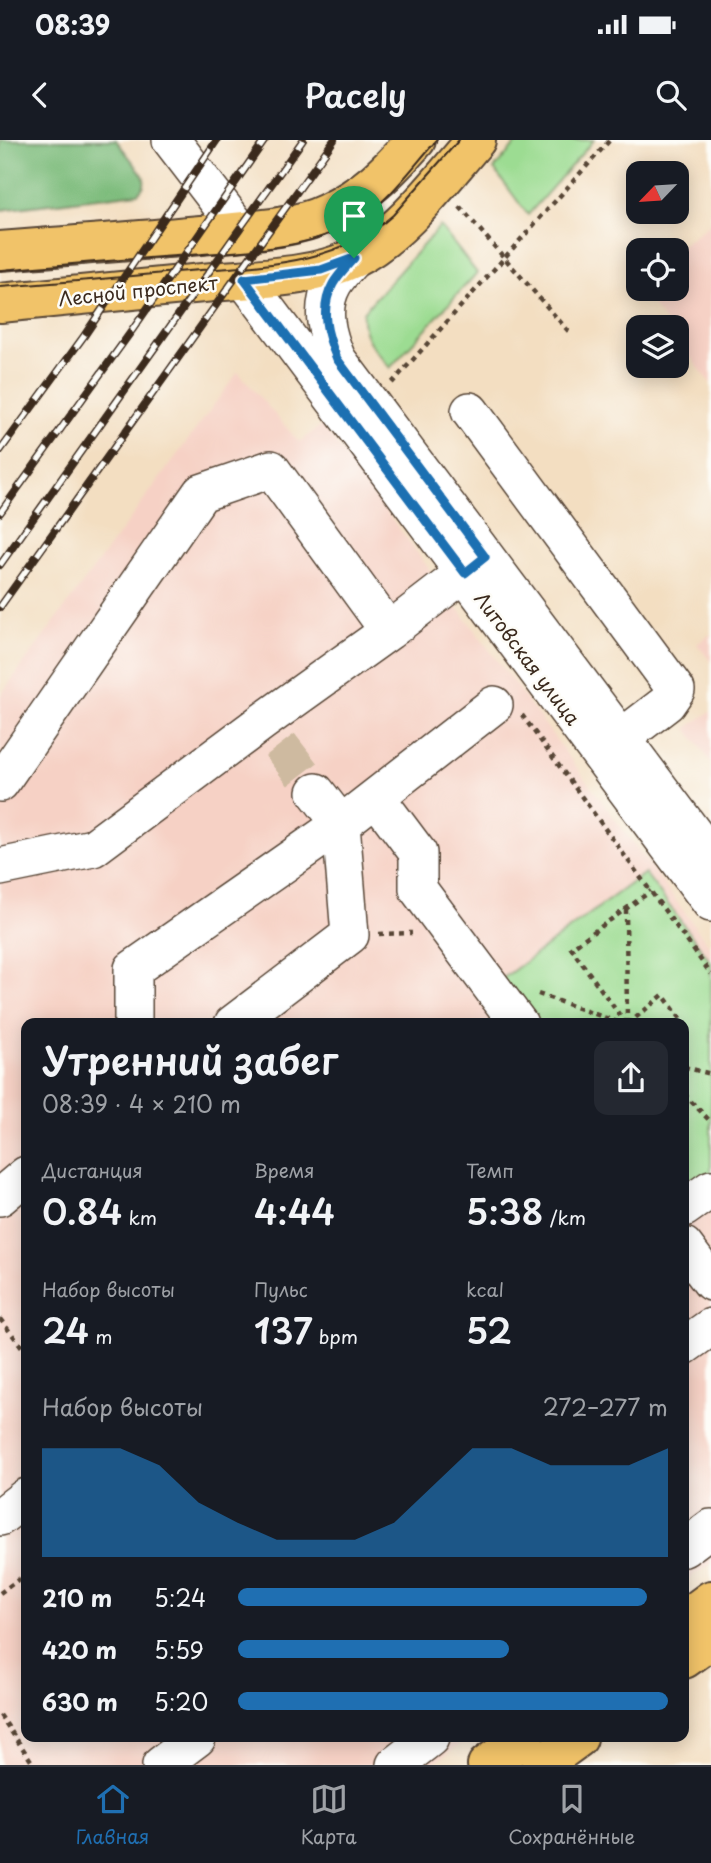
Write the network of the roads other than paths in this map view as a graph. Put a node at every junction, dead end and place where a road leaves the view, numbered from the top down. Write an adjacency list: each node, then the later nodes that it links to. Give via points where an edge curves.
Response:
1 (171, 140): 4 (street)
2 (416, 140): 4 (main road, via 384,176 324,215)
3 (476, 140): 6 (main road, Лесной проспект, via 402,222)
4 (241, 231): 5 (main road)
5 (0, 251)
6 (354, 258): 7 (main road, Лесной проспект, via 321,270); 10 (street, Литовская улица, via 333,284 326,303 328,337 337,359)
7 (244, 279): 8 (main road, Лесной проспект); 10 (street, Литовская улица)
8 (0, 303)
9 (470, 411): 13 (street, via 676,690 667,703)
10 (475, 565): 11 (street); 13 (street, Литовская улица)
11 (389, 631): 14 (street, via 271,468 201,493); 19 (street, via 271,733 93,848)
12 (505, 705): 16 (street)
13 (611, 747): 18 (street, Литовская улица); 20 (street, Литовская улица)
14 (0, 783)
15 (317, 792): 17 (street)
16 (376, 797): 17 (street); 21 (street, via 418,853 418,889 450,932)
17 (341, 824): 22 (street, via 133,969); 23 (street, via 350,935)
18 (711, 857)
19 (0, 867)
20 (711, 903)
21 (526, 1008)
22 (133, 1018)
23 (241, 1018)
24 (21, 1179): 26 (street)
25 (711, 1189): 27 (street)
26 (0, 1197)
27 (689, 1204)
28 (689, 1253): 29 (street)
29 (711, 1282)
30 (711, 1327): 31 (street)
31 (689, 1342)
32 (21, 1501): 33 (street)
33 (0, 1517)
34 (711, 1528): 35 (street)
35 (689, 1544)
36 (711, 1600): 37 (main road)
37 (689, 1616)
38 (711, 1640): 39 (main road)
39 (689, 1655)
40 (192, 1742): 44 (street)
41 (425, 1742): 45 (street)
42 (519, 1742): 46 (main road)
43 (573, 1742): 47 (main road)
44 (161, 1765)
45 (394, 1765)
46 (487, 1765)
47 (541, 1765)

